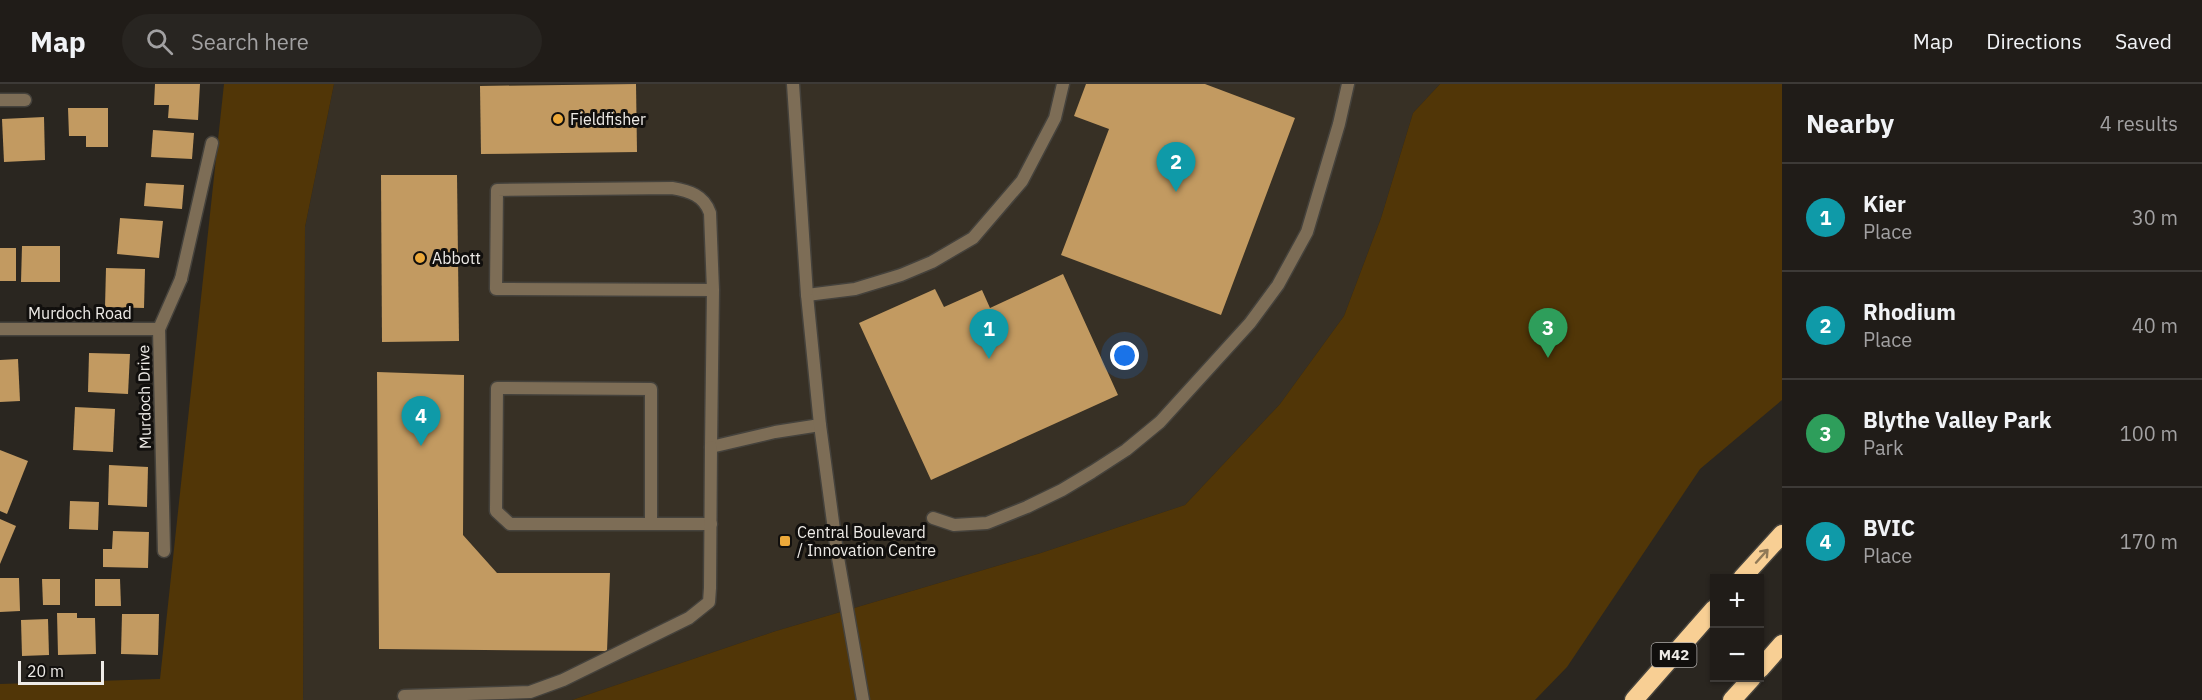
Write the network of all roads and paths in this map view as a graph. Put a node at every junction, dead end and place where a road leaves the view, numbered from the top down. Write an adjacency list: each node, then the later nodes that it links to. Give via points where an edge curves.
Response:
1 (793, 84): 8 (street)
2 (1063, 84): 8 (street, via 1055,118 1022,181 973,238 901,275 855,290)
3 (1347, 84): 13 (street, via 1307,232 1278,285 1160,422 1126,450 1027,507 987,523 954,525)
4 (0, 100): 5 (street)
5 (25, 100)
6 (212, 143): 10 (street, Murdoch Drive, via 181,279)
7 (713, 290): 7 (street, via 710,213 697,195 672,188 497,190 496,289); 12 (street)
8 (807, 295): 11 (street)
9 (0, 329): 10 (street, Murdoch Road)
10 (159, 329): 17 (street, Murdoch Drive)
11 (820, 425): 12 (street); 24 (street)
12 (711, 447): 15 (street)
13 (933, 518)
14 (651, 524): 14 (street, via 510,524 496,511 497,388 651,389); 15 (street)
15 (711, 524): 23 (street, via 709,602 689,618 563,680 530,692)
16 (1782, 534): 18 (highway, one-way to 16)
17 (164, 551)
18 (1746, 574)
19 (1710, 614): 25 (highway, M42)
20 (1782, 644): 21 (highway)
21 (1764, 664)
22 (1748, 682): 26 (highway)
23 (405, 696)
24 (863, 700)
25 (1634, 700)
26 (1732, 700)

